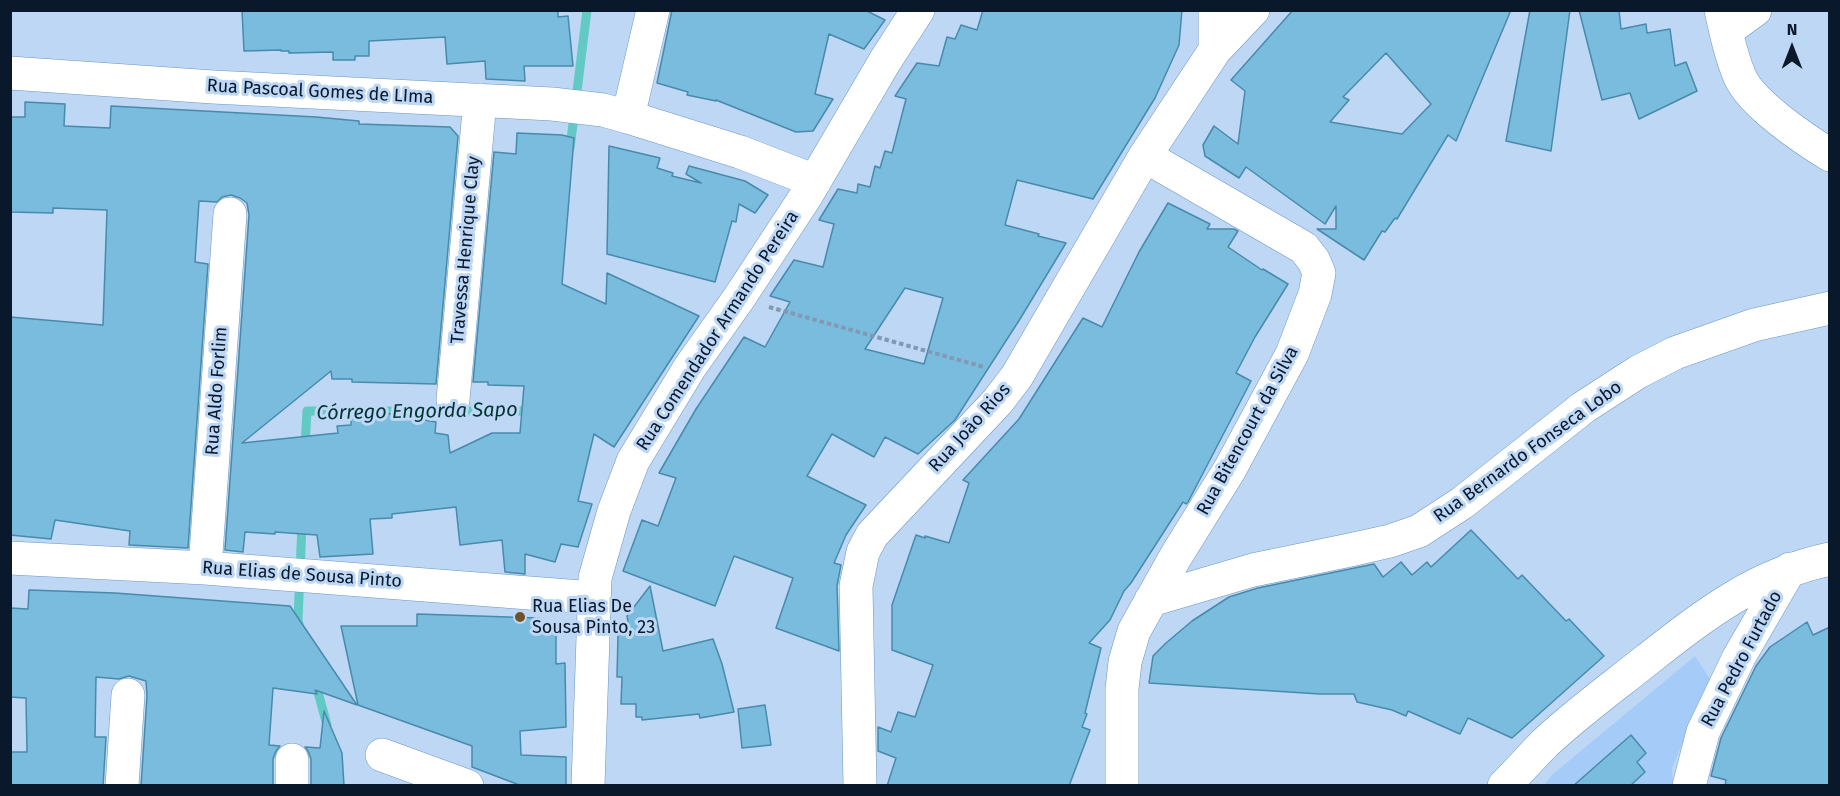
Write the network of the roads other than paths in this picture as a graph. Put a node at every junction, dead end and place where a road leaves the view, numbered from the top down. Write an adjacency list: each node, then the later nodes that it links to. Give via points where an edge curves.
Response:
1 (653, 10): 10 (street)
2 (918, 10): 13 (street, Rua Comendador Armando Pereira)
3 (1215, 10): 7 (street)
4 (1253, 10): 7 (street, Rua João Rios)
5 (1755, 10): 6 (street)
6 (1724, 21): 11 (street, via 1740,78 1749,92)
7 (1215, 50): 12 (street, Rua João Rios)
8 (10, 73): 9 (street, Rua Pascoal Gomes de LIma)
9 (480, 100): 10 (street, Rua Pascoal Gomes de LIma, via 578,106); 16 (street, Travessa Henrique Clay)
10 (628, 117): 13 (street, Rua Pascoal Gomes de LIma, via 740,152)
11 (1830, 155)
12 (1145, 156): 22 (street, Rua Bitencourt da Silva, via 1304,248 1319,273 1292,354 1230,469); 28 (street, Rua João Rios, via 1017,375 998,401 872,535 863,552 856,586)
13 (815, 181): 21 (street, Rua Comendador Armando Pereira, via 690,367 633,460 599,560)
14 (230, 214): 19 (street, Rua Aldo Forlim)
15 (1830, 308): 22 (street, Rua Bernardo Fonseca Lobo, via 1754,325 1675,353 1638,372 1584,407 1462,503 1419,531 1390,541 1242,572)
16 (453, 400)
17 (10, 558): 19 (street, Rua Elias de Sousa Pinto)
18 (1830, 558): 20 (street)
19 (205, 568): 21 (street, Rua Elias de Sousa Pinto)
20 (1790, 569): 30 (street, via 1720,604 1578,715); 31 (street, Rua Pedro Furtado, via 1739,657 1703,732)
21 (594, 598): 27 (street, Rua Comendador Armando Pereira)
22 (1151, 600): 29 (street, Rua Bitencourt da Silva, via 1134,631 1125,662)
23 (128, 695): 25 (street)
24 (382, 755): 26 (street)
25 (122, 786)
26 (467, 786)
27 (588, 786)
28 (860, 786)
29 (1122, 786)
30 (1504, 786)
31 (1689, 786)

